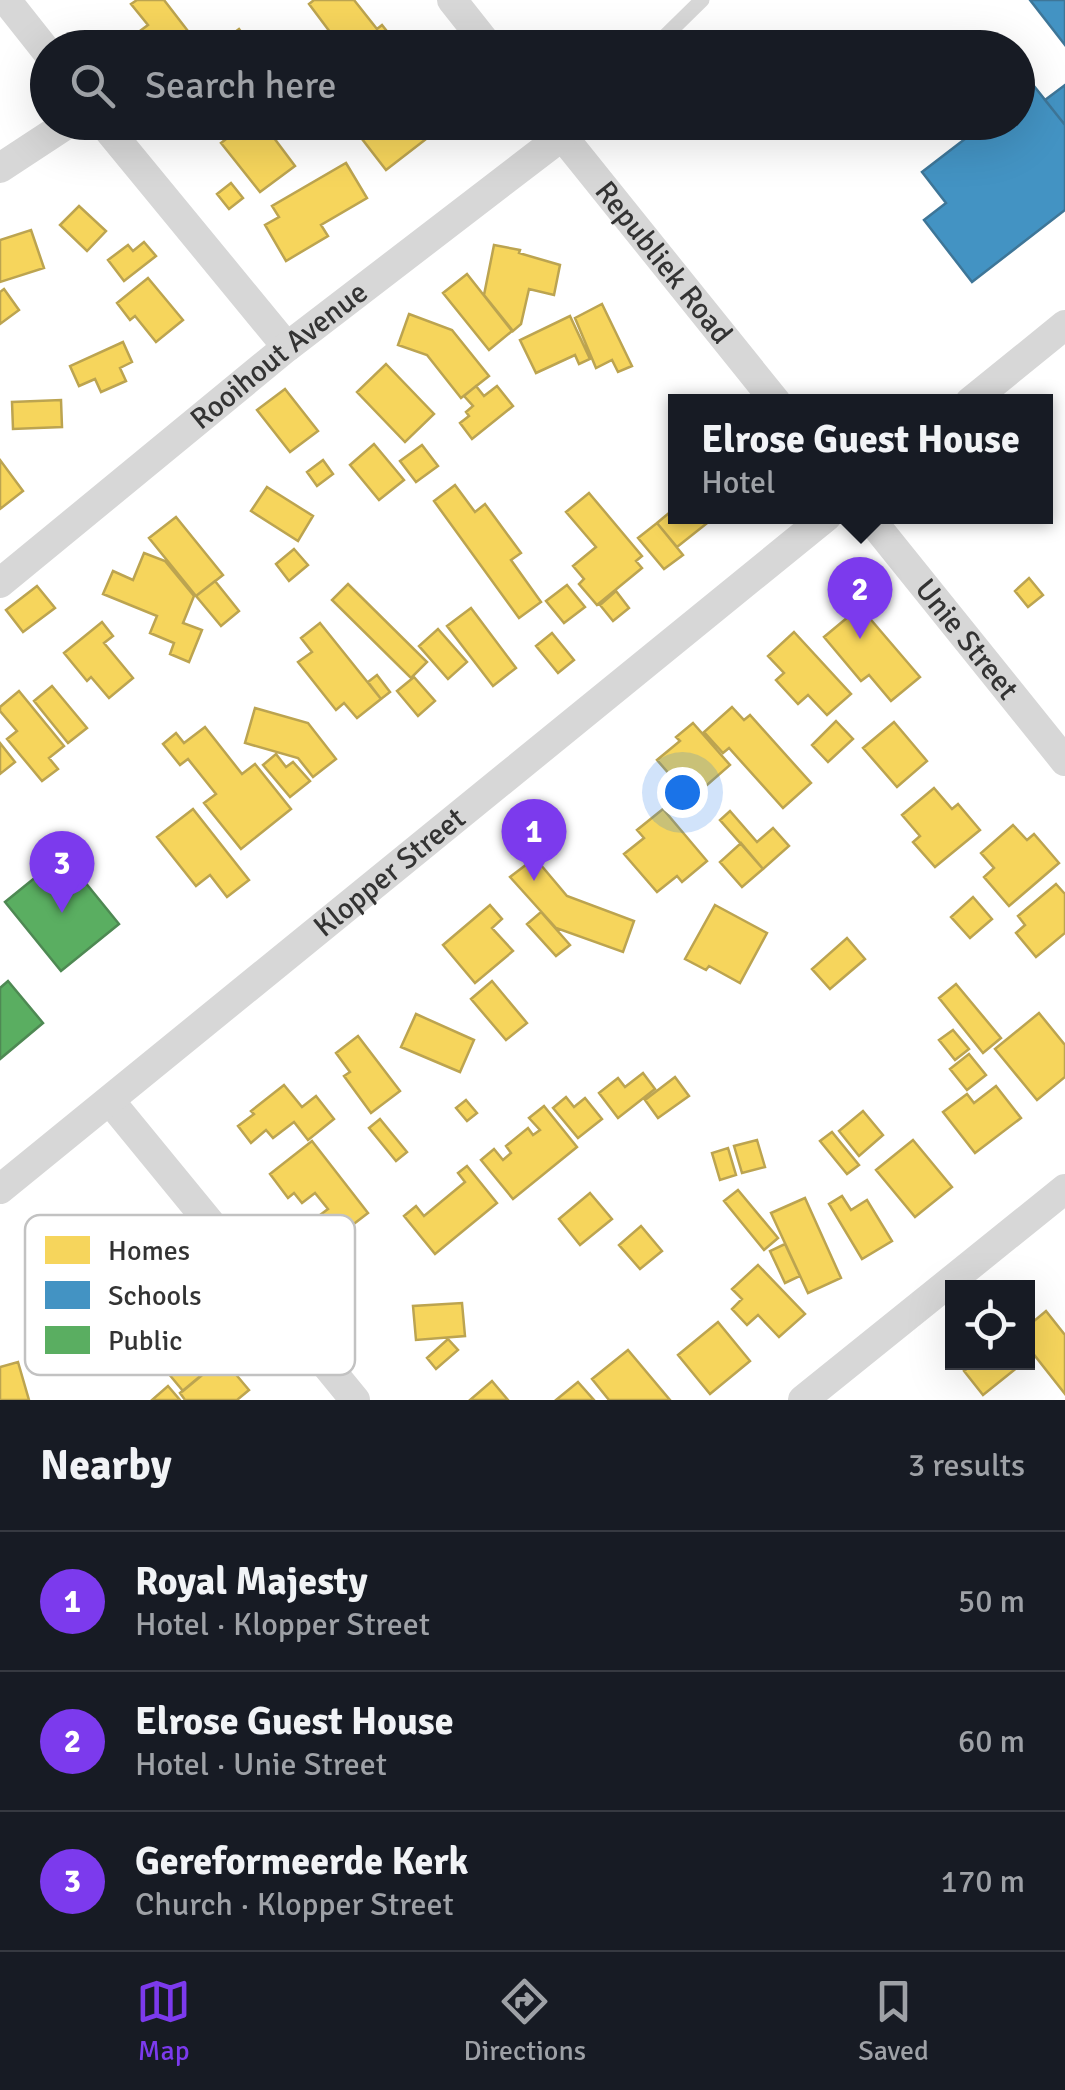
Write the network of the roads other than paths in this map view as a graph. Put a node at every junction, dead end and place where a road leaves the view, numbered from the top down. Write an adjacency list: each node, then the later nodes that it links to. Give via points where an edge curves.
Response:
1 (6, 0): 4 (street)
2 (452, 0): 5 (street)
3 (702, 0): 6 (lane)
4 (30, 30)
5 (476, 30)
6 (671, 30)
7 (43, 140): 11 (street)
8 (117, 140): 13 (street)
9 (547, 140): 13 (street, Rooihout Avenue)
10 (573, 140): 14 (street, Republiek Road)
11 (0, 168)
12 (1065, 325): 15 (street)
13 (287, 348): 18 (street, Rooihout Avenue)
14 (770, 394)
15 (980, 394)
16 (817, 524): 20 (street, Klopper Street)
17 (874, 524): 19 (street, Unie Street)
18 (0, 582)
19 (1065, 760)
20 (110, 1101): 21 (street, Klopper Street); 23 (street)
21 (0, 1189)
22 (1065, 1189): 26 (street)
23 (203, 1215)
24 (335, 1375): 25 (street)
25 (355, 1400)
26 (804, 1400)

